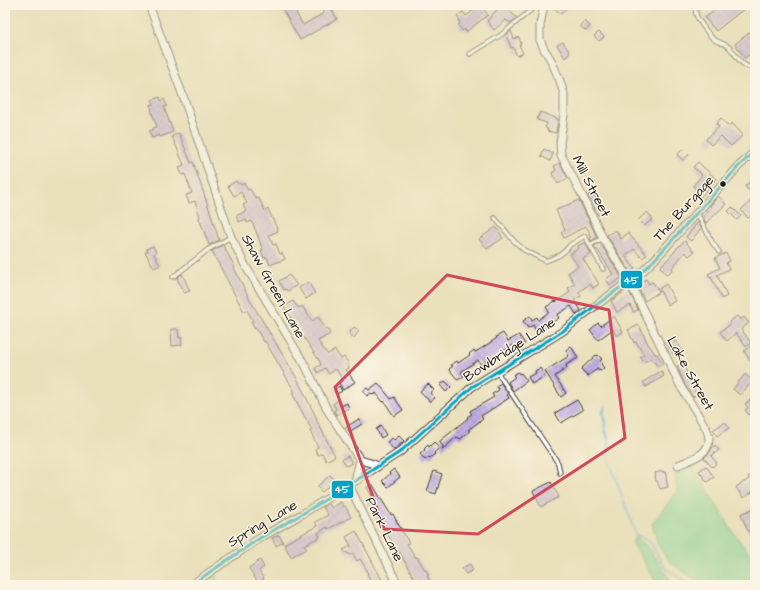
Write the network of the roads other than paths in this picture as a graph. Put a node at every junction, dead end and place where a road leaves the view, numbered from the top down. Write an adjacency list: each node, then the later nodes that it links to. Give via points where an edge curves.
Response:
1 (149, 5): 10 (street, Shaw Green Lane)
2 (537, 5): 5 (lane, via 501,34)
3 (544, 5): 11 (street, Mill Street, via 540,40 564,94 561,155)
4 (697, 5): 6 (lane, via 696,16 714,39 729,48 745,66)
5 (470, 54)
6 (755, 68)
7 (755, 151): 8 (street, The Burgage)
8 (696, 212): 13 (lane); 16 (street, The Burgage, via 657,257)
9 (495, 218): 12 (lane, via 524,250 546,260 560,255 585,236)
10 (231, 236): 15 (lane); 18 (street, Shaw Green Lane, via 328,410)
11 (603, 238): 12 (lane); 16 (street, Mill Street)
12 (590, 245): 14 (lane)
13 (719, 252)
14 (603, 269)
15 (172, 276)
16 (629, 281): 17 (street, Bowbridge Lane, via 563,331); 19 (street, Lake Street, via 681,387 709,433 709,441 704,452)
17 (497, 372): 20 (street, Bowbridge Lane, via 472,387 400,452); 21 (lane, via 558,463)
18 (360, 460): 20 (street, via 374,464); 22 (street, via 356,476)
19 (678, 465)
20 (377, 468): 22 (street, Bowbridge Lane)
21 (560, 473)
22 (358, 480): 23 (street, Bowbridge Lane)
23 (349, 485): 24 (street, Spring Lane, via 260,538); 25 (street, Park Lane)
24 (191, 585)
25 (398, 585)

